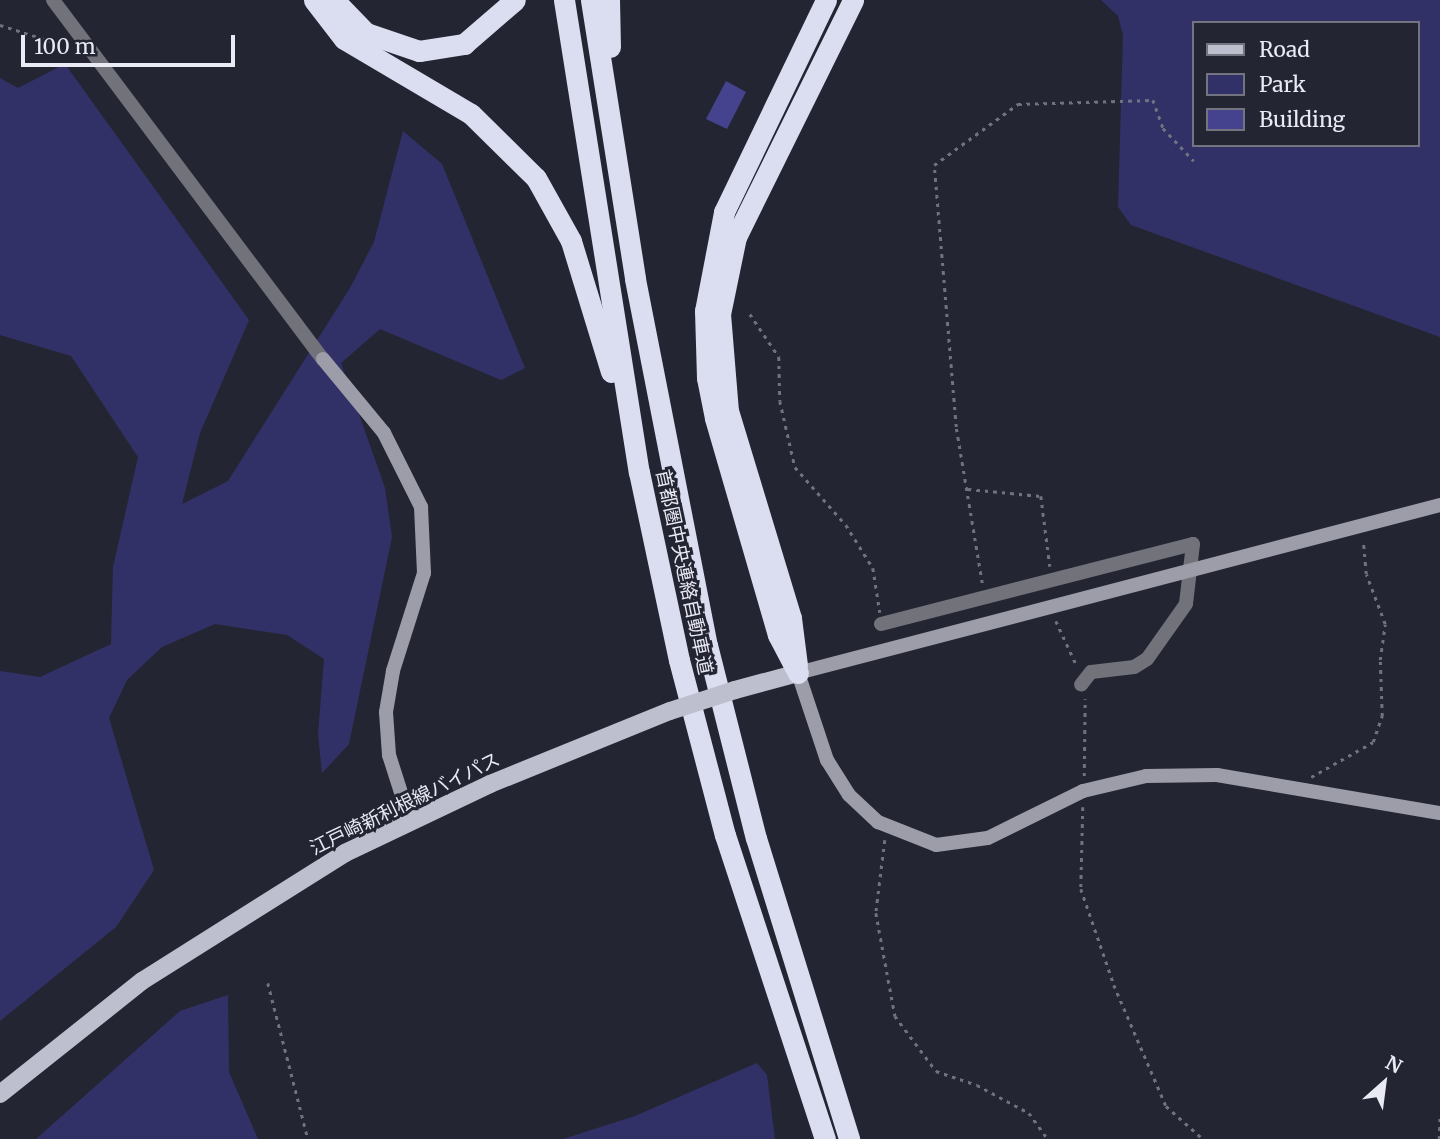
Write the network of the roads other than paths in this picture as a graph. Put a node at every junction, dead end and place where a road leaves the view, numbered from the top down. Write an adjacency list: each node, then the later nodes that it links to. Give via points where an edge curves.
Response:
1 (54, 0): 23 (street, via 323,359 384,433 413,482 421,507 424,573 393,671 386,712 388,755)
2 (314, 0): 16 (highway, via 344,39 471,114 536,178 571,241)
3 (334, 0): 4 (highway, via 366,33 419,51 464,44)
4 (515, 0)
5 (564, 0): 16 (highway, 首都圏中央連絡自動車道)
6 (591, 0): 14 (highway, 首都圏中央連絡自動車道)
7 (609, 0): 14 (highway)
8 (816, 0): 12 (highway)
9 (826, 0): 12 (highway)
10 (845, 0): 13 (highway)
11 (853, 0): 13 (highway)
12 (805, 42): 15 (highway, via 724,212)
13 (827, 54): 15 (highway, via 736,237)
14 (619, 168): 26 (highway, 首都圏中央連絡自動車道, via 666,451 707,645 756,838)
15 (713, 312): 20 (highway, via 713,353 791,618)
16 (639, 472): 25 (highway, 首都圏中央連絡自動車道, via 679,660 725,835)
17 (1440, 505): 18 (street)
18 (1192, 569): 19 (street, via 1193,544); 20 (street); 21 (street, via 1186,604 1147,659 1134,667 1091,672)
19 (881, 624)
20 (798, 673): 22 (street, via 836,777 857,804 887,827 936,845 975,841 1083,791 1146,776 1217,775); 23 (main road, 江戸崎新利根線バイパス, bridge, via 670,711)
21 (1081, 685)
22 (1440, 813)
23 (410, 821): 24 (main road, 江戸崎新利根線バイパス, via 200,941)
24 (0, 1094)
25 (825, 1139)
26 (849, 1139)

